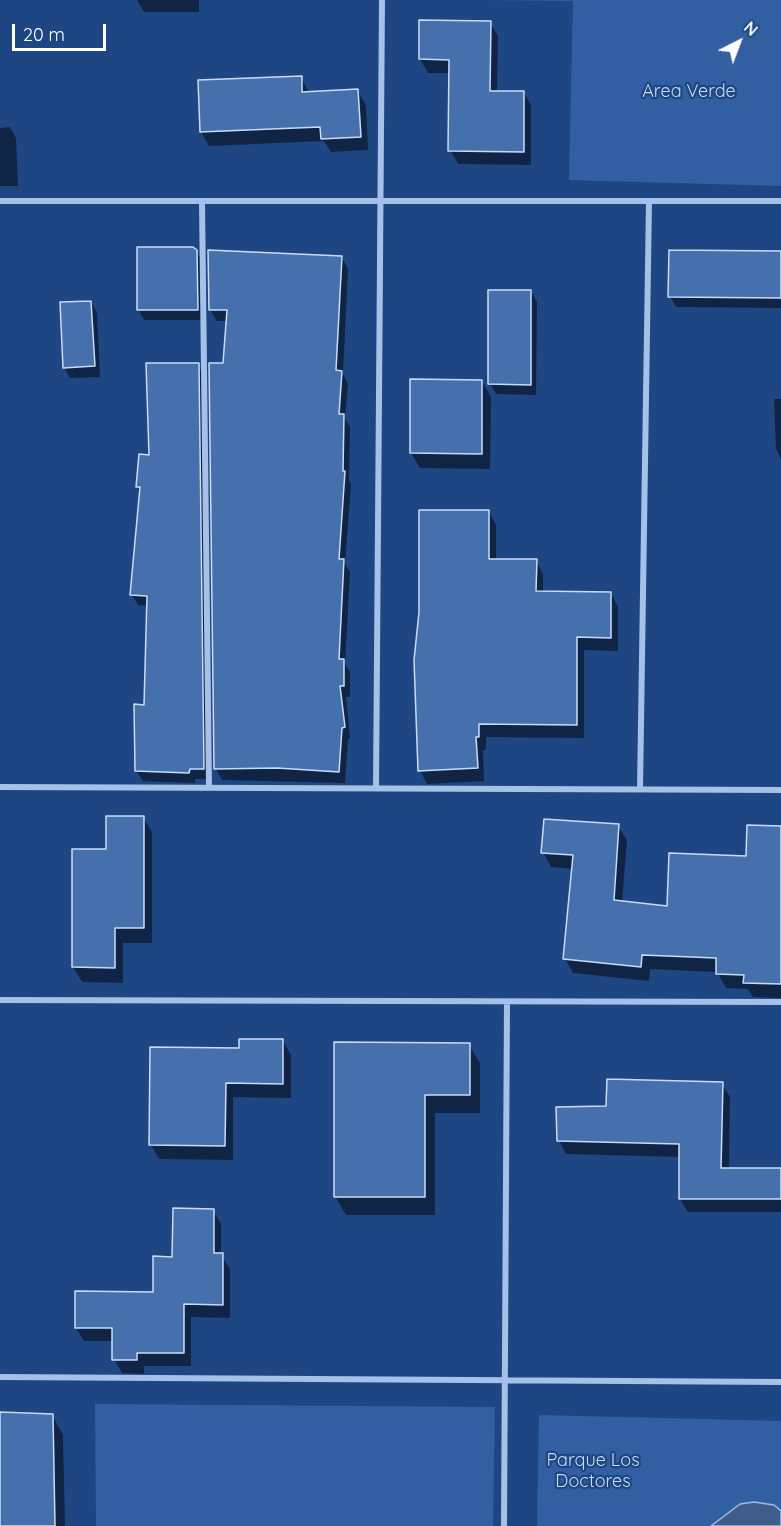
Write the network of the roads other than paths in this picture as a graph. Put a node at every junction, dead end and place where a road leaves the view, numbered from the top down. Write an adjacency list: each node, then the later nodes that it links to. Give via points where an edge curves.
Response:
1 (381, 0): 2 (street)
2 (381, 200): 4 (street); 6 (street); 9 (street)
3 (0, 201): 6 (street)
4 (649, 201): 5 (street); 10 (street)
5 (781, 201)
6 (202, 202): 8 (street)
7 (0, 787): 8 (street)
8 (209, 787): 9 (street)
9 (376, 788): 10 (street)
10 (640, 789): 11 (street)
11 (781, 790)
12 (0, 1000): 13 (street)
13 (507, 1002): 14 (street); 16 (street)
14 (781, 1002)
15 (0, 1377): 16 (street)
16 (503, 1379): 17 (street); 18 (street)
17 (781, 1382)
18 (504, 1526)

